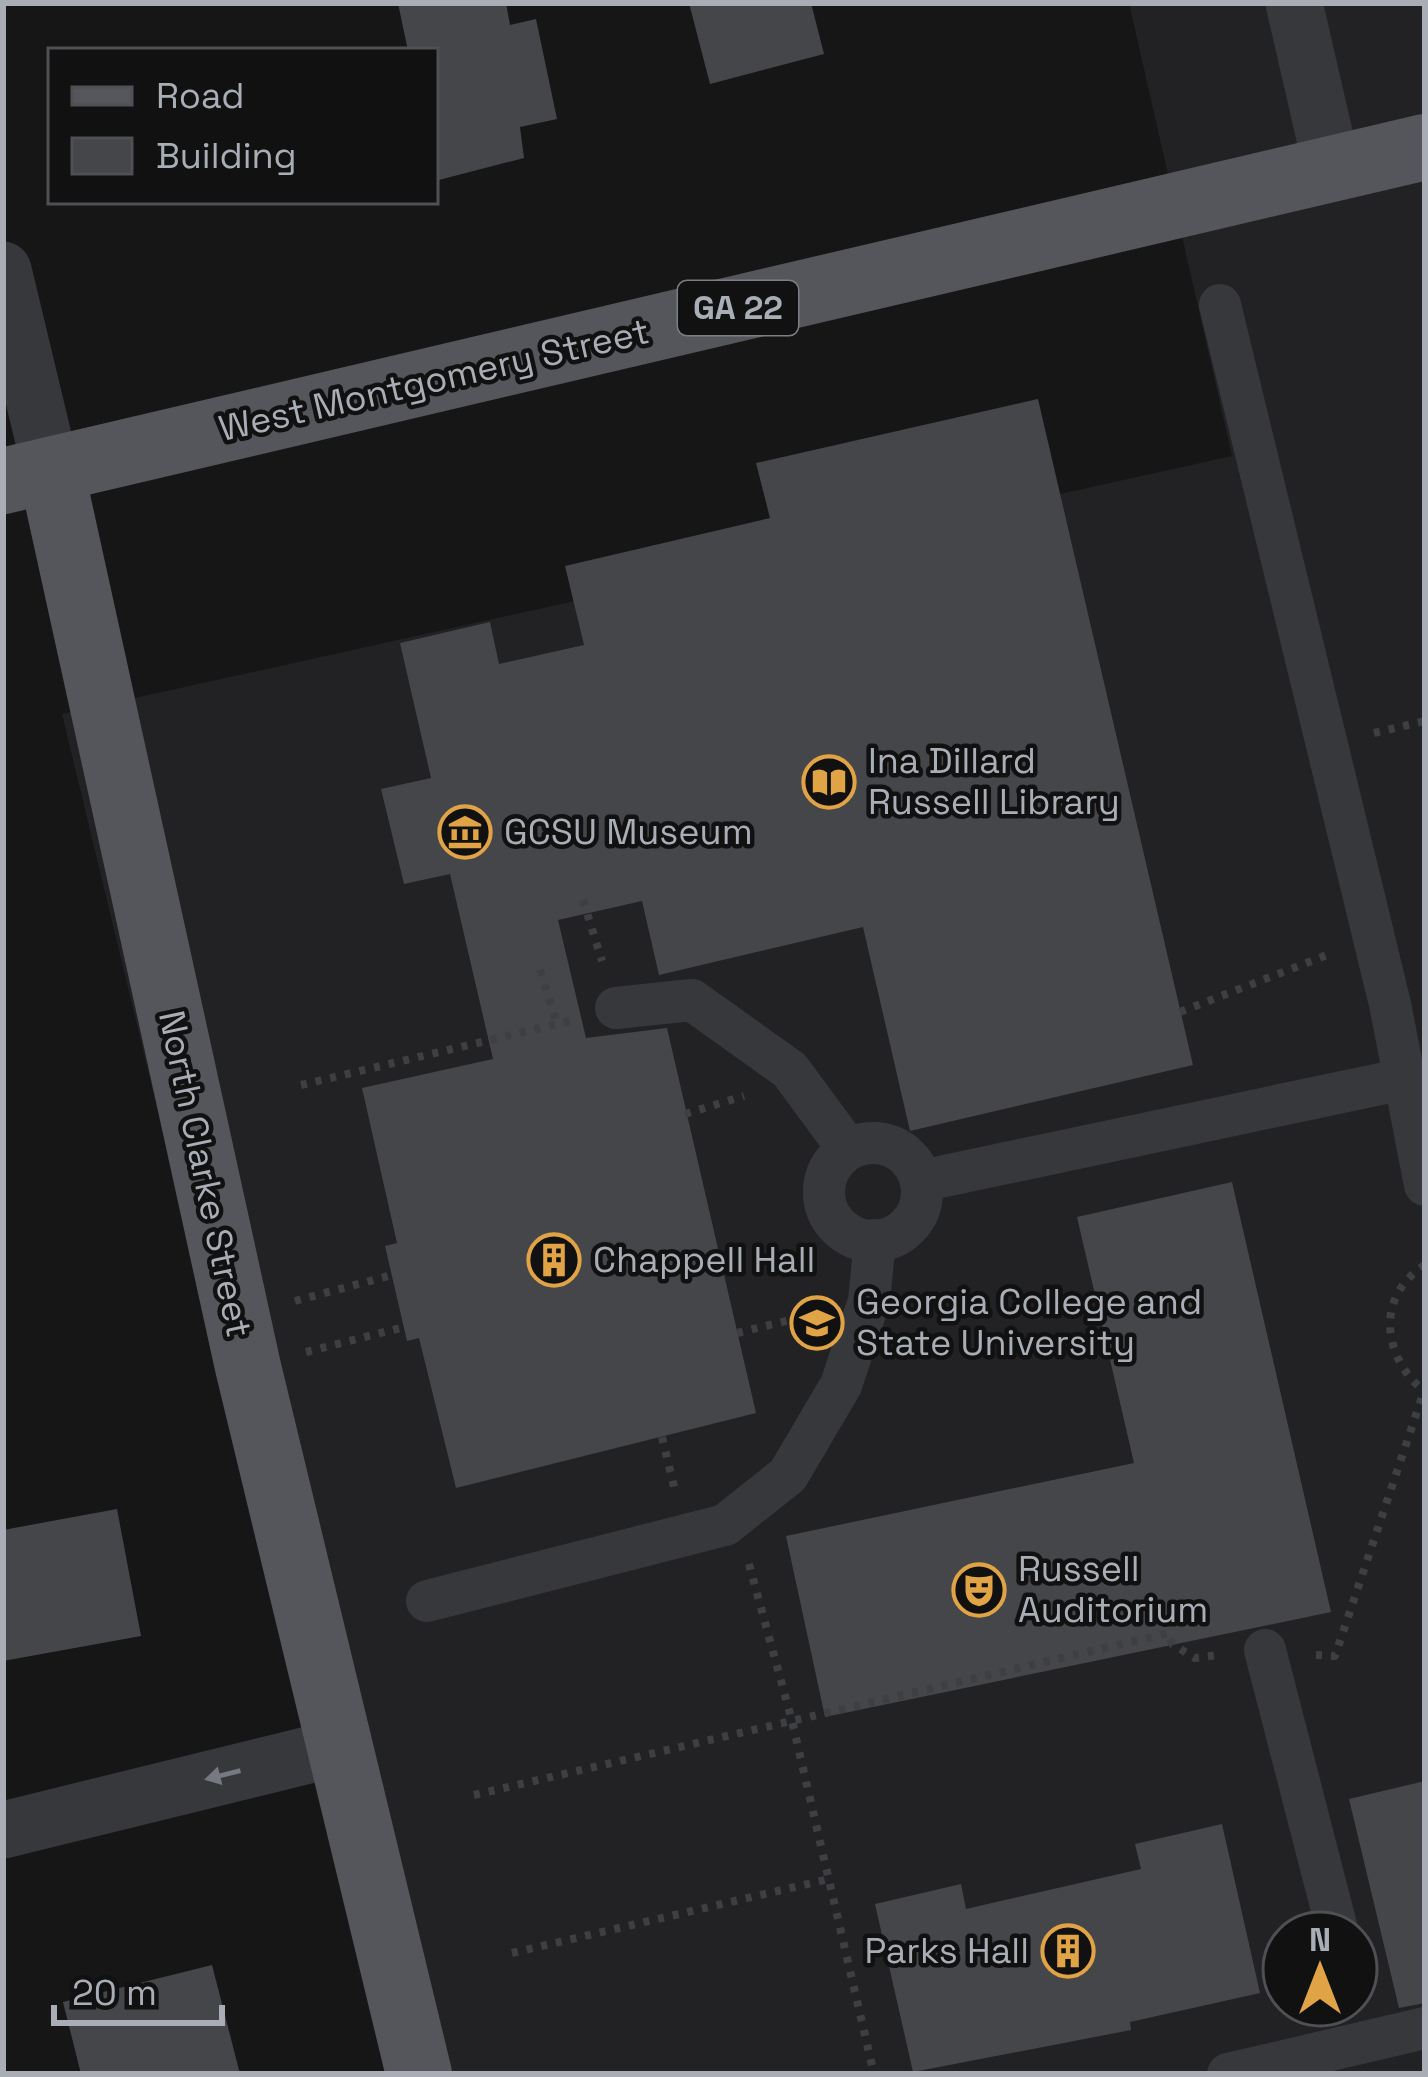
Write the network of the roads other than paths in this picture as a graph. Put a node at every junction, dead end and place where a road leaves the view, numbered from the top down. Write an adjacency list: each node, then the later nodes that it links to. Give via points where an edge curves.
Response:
1 (1294, 3): 3 (street)
2 (1425, 147): 3 (main road, West Montgomery Street / GA 22)
3 (1332, 168): 6 (main road, West Montgomery Street / GA 22)
4 (3, 271): 6 (street, North Clarke Street)
5 (1220, 305): 8 (street)
6 (27, 476): 15 (main road, North Clarke Street)
7 (616, 1008): 9 (street, via 692,1000 790,1070)
8 (1404, 1078): 10 (street); 11 (street)
9 (848, 1149): 10 (street, via 893,1146); 12 (street, via 827,1172 825,1202 840,1229)
10 (922, 1181): 12 (street, via 910,1224)
11 (1425, 1185)
12 (875, 1240): 13 (street, via 868,1301 841,1385 788,1475 725,1525)
13 (427, 1601)
14 (1265, 1650): 17 (street)
15 (337, 1748): 16 (street, one-way to 16); 21 (main road, North Clarke Street)
16 (3, 1830)
17 (1332, 1909)
18 (1380, 2024): 19 (street)
19 (1425, 2028)
20 (1343, 2029): 22 (street)
21 (419, 2074)
22 (1228, 2074)

